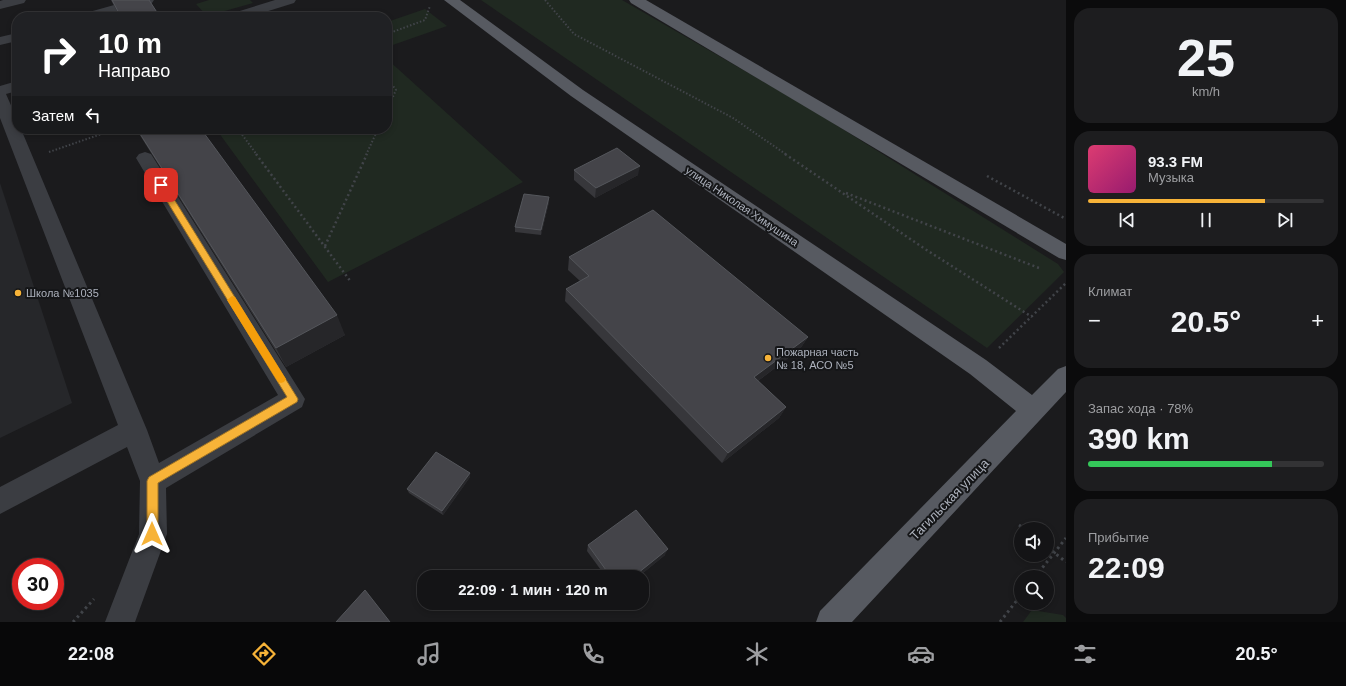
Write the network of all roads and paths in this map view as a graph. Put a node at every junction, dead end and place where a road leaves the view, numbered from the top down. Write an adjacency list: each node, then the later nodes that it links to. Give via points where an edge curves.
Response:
1 (19, 0): 8 (street)
2 (147, 0): 9 (street)
3 (289, 0): 10 (street)
4 (451, 0): 35 (main road, улица Николая Химушина, via 577,93 978,368)
5 (545, 0): 26 (path, via 574,34 733,118)
6 (636, 0): 28 (main road)
7 (431, 2): 11 (path, via 425,20)
8 (0, 5)
9 (105, 12)
10 (251, 12)
11 (392, 32)
12 (12, 38): 13 (street)
13 (0, 41)
14 (392, 85): 18 (path, via 396,90)
15 (12, 87): 16 (street)
16 (0, 91)
17 (0, 97): 19 (street)
18 (392, 99)
19 (12, 126)
20 (15, 134): 25 (street)
21 (101, 134): 25 (path)
22 (242, 134): 27 (path)
23 (376, 134): 27 (path)
24 (145, 158): 37 (street, via 293,399)
25 (26, 160): 36 (street)
26 (842, 192): 29 (path); 32 (path, via 925,250)
27 (325, 246): 30 (path)
28 (1066, 253)
29 (1044, 270)
30 (351, 282)
31 (1066, 283): 32 (path)
32 (1032, 317): 33 (path)
33 (994, 353)
34 (1066, 376): 35 (main road, Тагильская улица)
35 (1034, 410): 46 (main road, Тагильская улица)
36 (134, 430): 37 (street); 38 (street)
37 (153, 481): 45 (street, via 152,534)
38 (0, 501)
39 (1066, 538): 40 (path)
40 (1054, 553): 42 (path)
41 (1047, 562): 43 (path)
42 (1066, 562)
43 (1041, 570)
44 (1014, 604): 47 (path)
45 (120, 622)
46 (831, 622)
47 (1000, 622)

